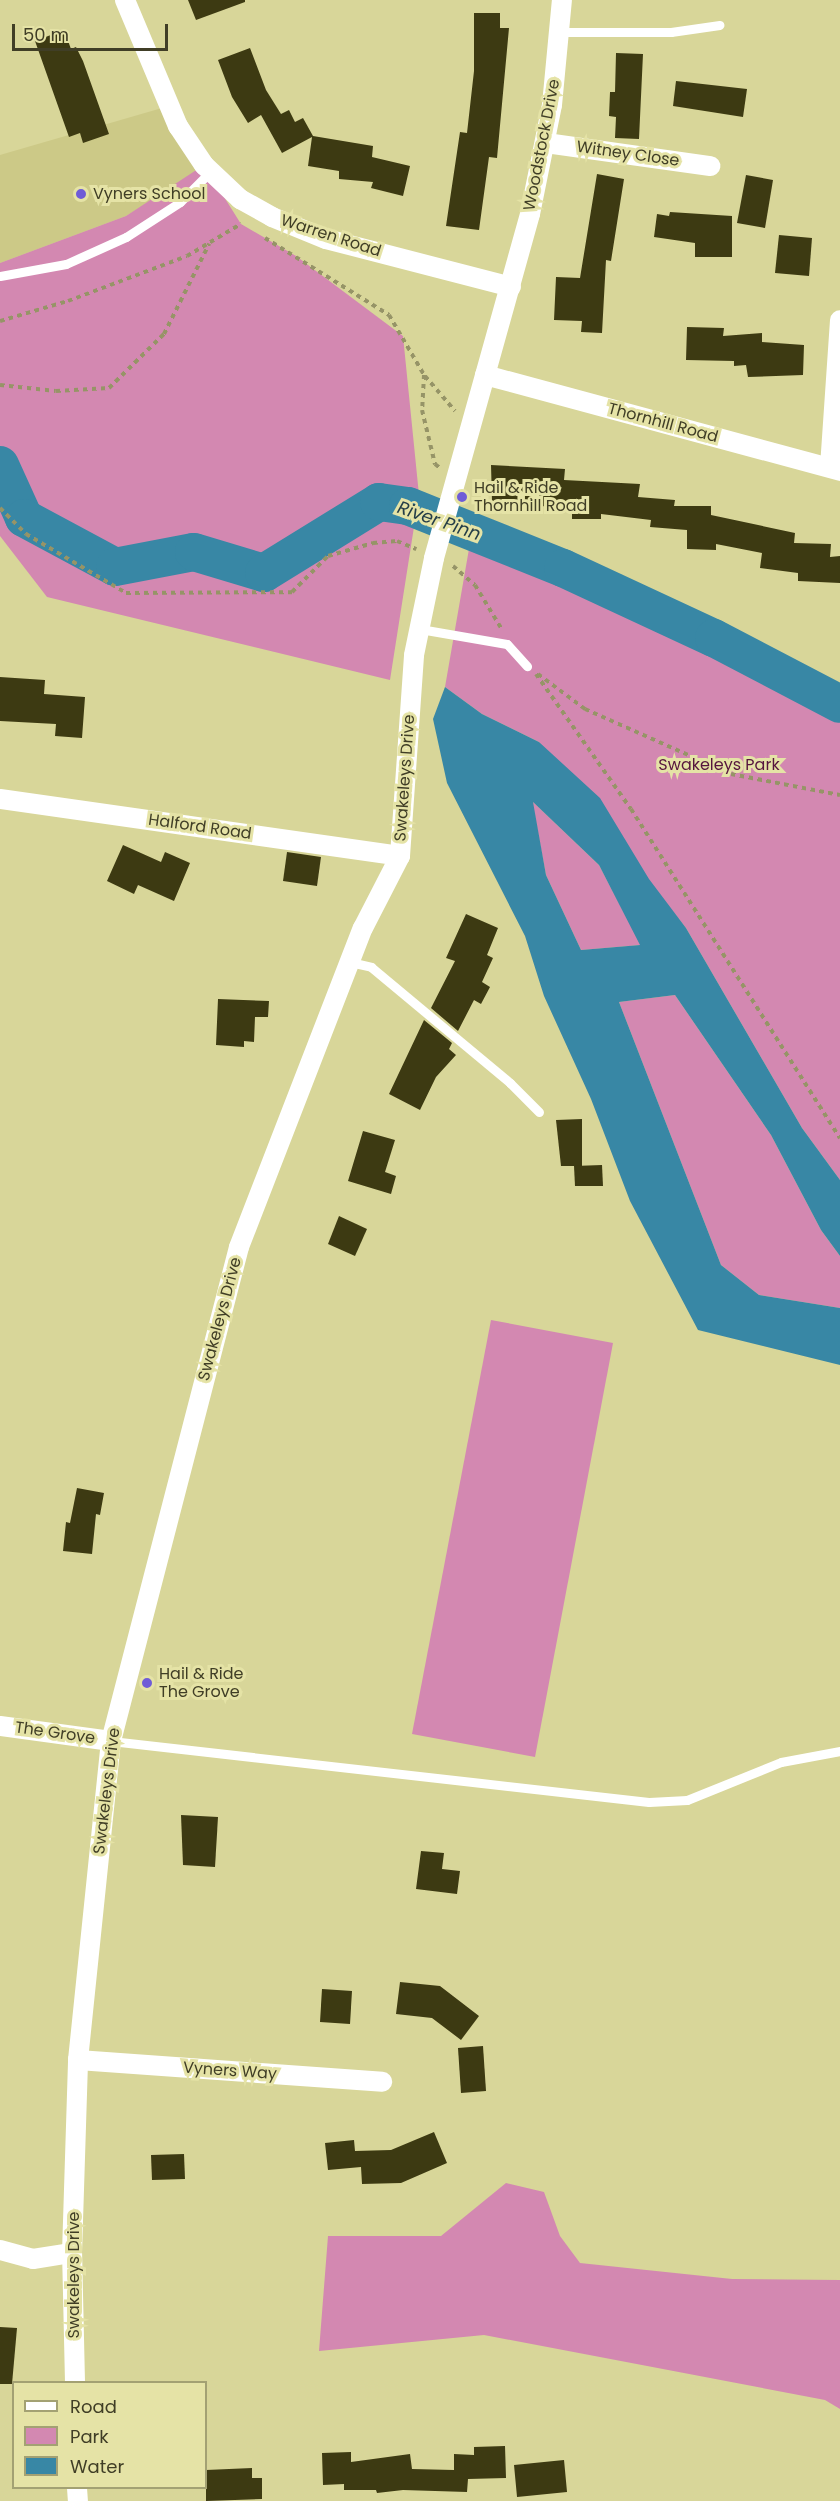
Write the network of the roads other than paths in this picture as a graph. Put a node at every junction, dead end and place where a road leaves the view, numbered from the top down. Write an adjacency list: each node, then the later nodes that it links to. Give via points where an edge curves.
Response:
1 (125, 0): 7 (street, Warren Road, via 166,102)
2 (562, 0): 4 (street, Woodstock Drive)
3 (719, 25): 4 (lane, via 661,32)
4 (561, 32): 5 (street, Woodstock Drive)
5 (546, 143): 6 (street, Witney Close); 9 (street, Woodstock Drive)
6 (710, 166)
7 (210, 172): 8 (lane, via 180,202 126,237 66,264); 9 (street, Warren Road, via 246,203 304,231)
8 (0, 276)
9 (511, 287): 11 (street, Swakeleys Drive)
10 (840, 320): 12 (street)
11 (485, 375): 12 (street, Thornhill Road); 13 (street, Swakeleys Drive, via 436,551)
12 (835, 469)
13 (420, 629): 14 (lane, via 507,644); 16 (street, Swakeleys Drive, via 414,655)
14 (531, 669)
15 (0, 799): 16 (street, Halford Road)
16 (400, 856): 17 (street, Swakeleys Drive)
17 (350, 962): 18 (lane, via 370,967 510,1083); 20 (street, Swakeleys Drive, via 239,1247)
18 (539, 1112)
19 (0, 1726): 20 (street, The Grove)
20 (111, 1740): 21 (lane, via 649,1802 687,1800 781,1762); 22 (street, Swakeleys Drive)
21 (840, 1751)
22 (78, 2060): 23 (street, Vyners Way); 25 (street, Swakeleys Drive)
23 (382, 2082)
24 (0, 2250): 25 (street, via 33,2259)
25 (72, 2253): 26 (street, Swakeleys Drive)
26 (75, 2381)

